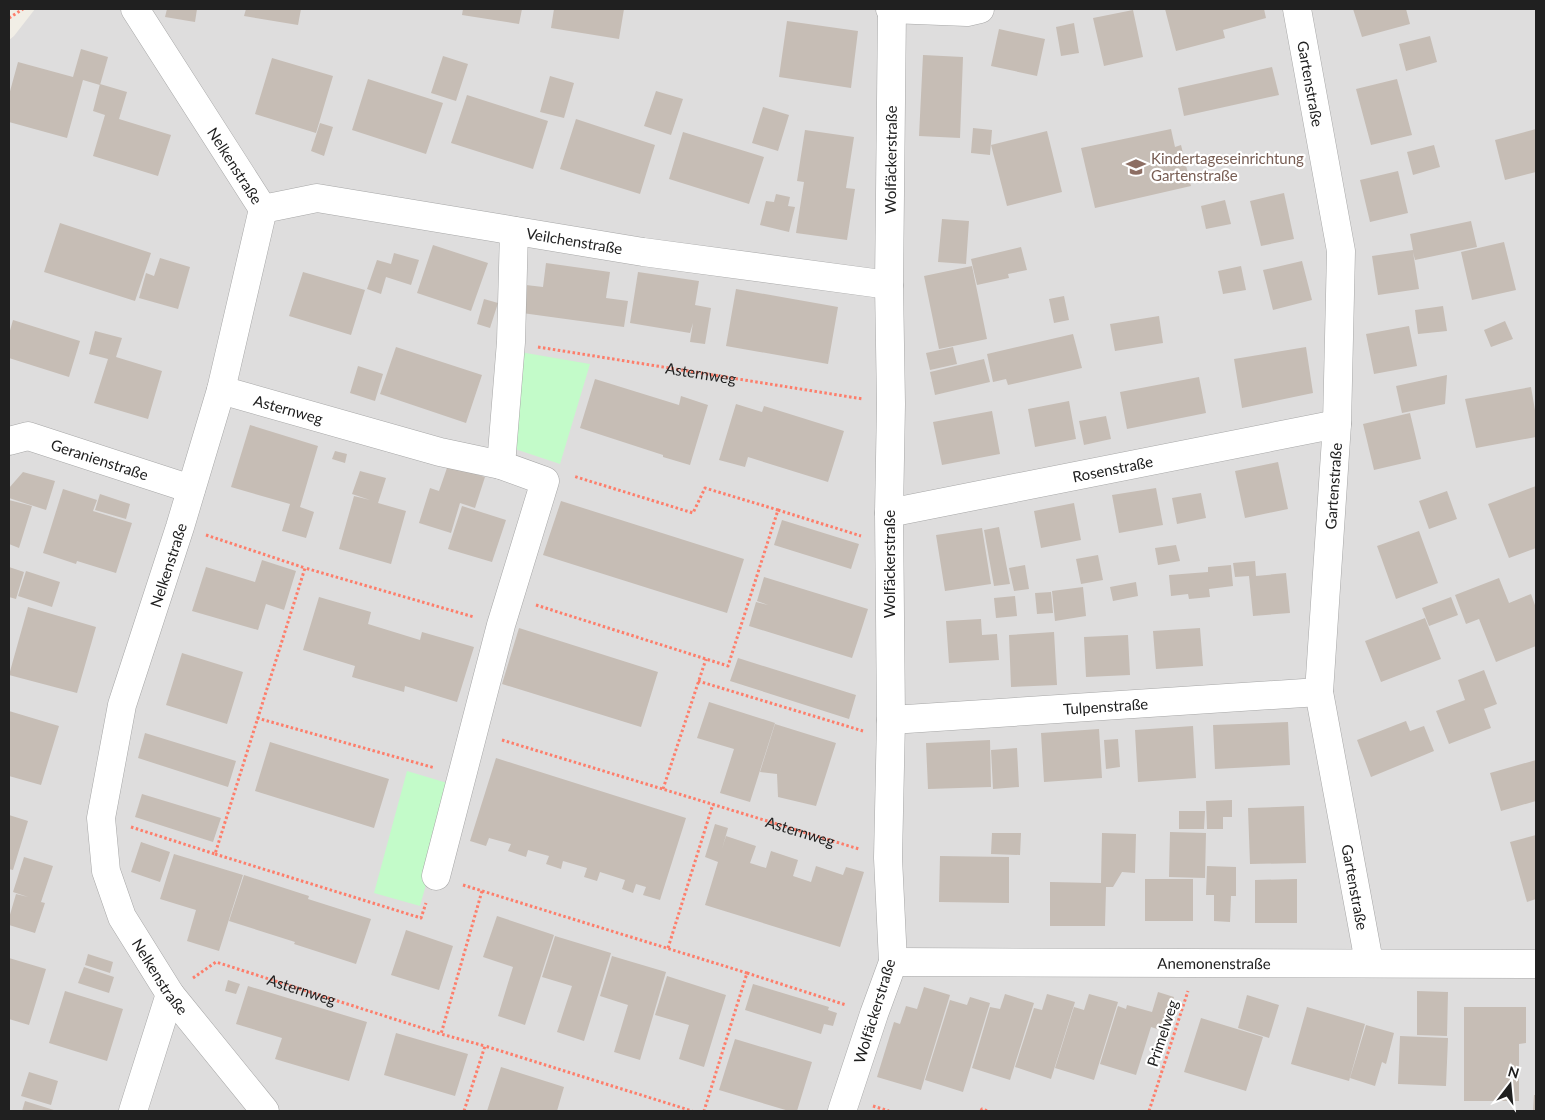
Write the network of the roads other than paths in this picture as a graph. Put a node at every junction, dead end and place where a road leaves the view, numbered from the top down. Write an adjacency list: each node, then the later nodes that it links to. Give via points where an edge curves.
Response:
1 (135, 9): 5 (street, Nelkenstraße)
2 (891, 9): 3 (street, via 966,12); 7 (street, Wolfäckerstraße)
3 (980, 9)
4 (1297, 9): 9 (street, Gartenstraße, via 1342,251)
5 (263, 209): 6 (street, Veilchenstraße, via 317,198); 8 (street, Nelkenstraße)
6 (514, 231): 7 (street, Veilchenstraße); 11 (street)
7 (889, 285): 13 (street, Wolfäckerstraße)
8 (221, 390): 11 (street, Asternweg, via 440,452); 12 (street, Nelkenstraße)
9 (1337, 424): 13 (street, Rosenstraße); 14 (street, Gartenstraße)
10 (9, 441): 12 (street, Geranienstraße, via 28,436)
11 (501, 465): 16 (street, Asternweg, via 546,481 501,625)
12 (191, 489): 20 (street, Nelkenstraße, via 122,705 101,818 106,871 122,917)
13 (889, 513): 15 (street, Wolfäckerstraße)
14 (1319, 692): 15 (street, Tulpenstraße); 18 (street, Gartenstraße)
15 (890, 730): 17 (street, Wolfäckerstraße, via 888,858)
16 (436, 876)
17 (893, 962): 18 (street, Anemonenstraße); 23 (street, Wolfäckerstraße)
18 (1369, 962): 19 (street, Anemonenstraße)
19 (1536, 964)
20 (170, 994): 21 (street); 22 (street, Nelkenstraße)
21 (133, 1111)
22 (265, 1111)
23 (842, 1111)

